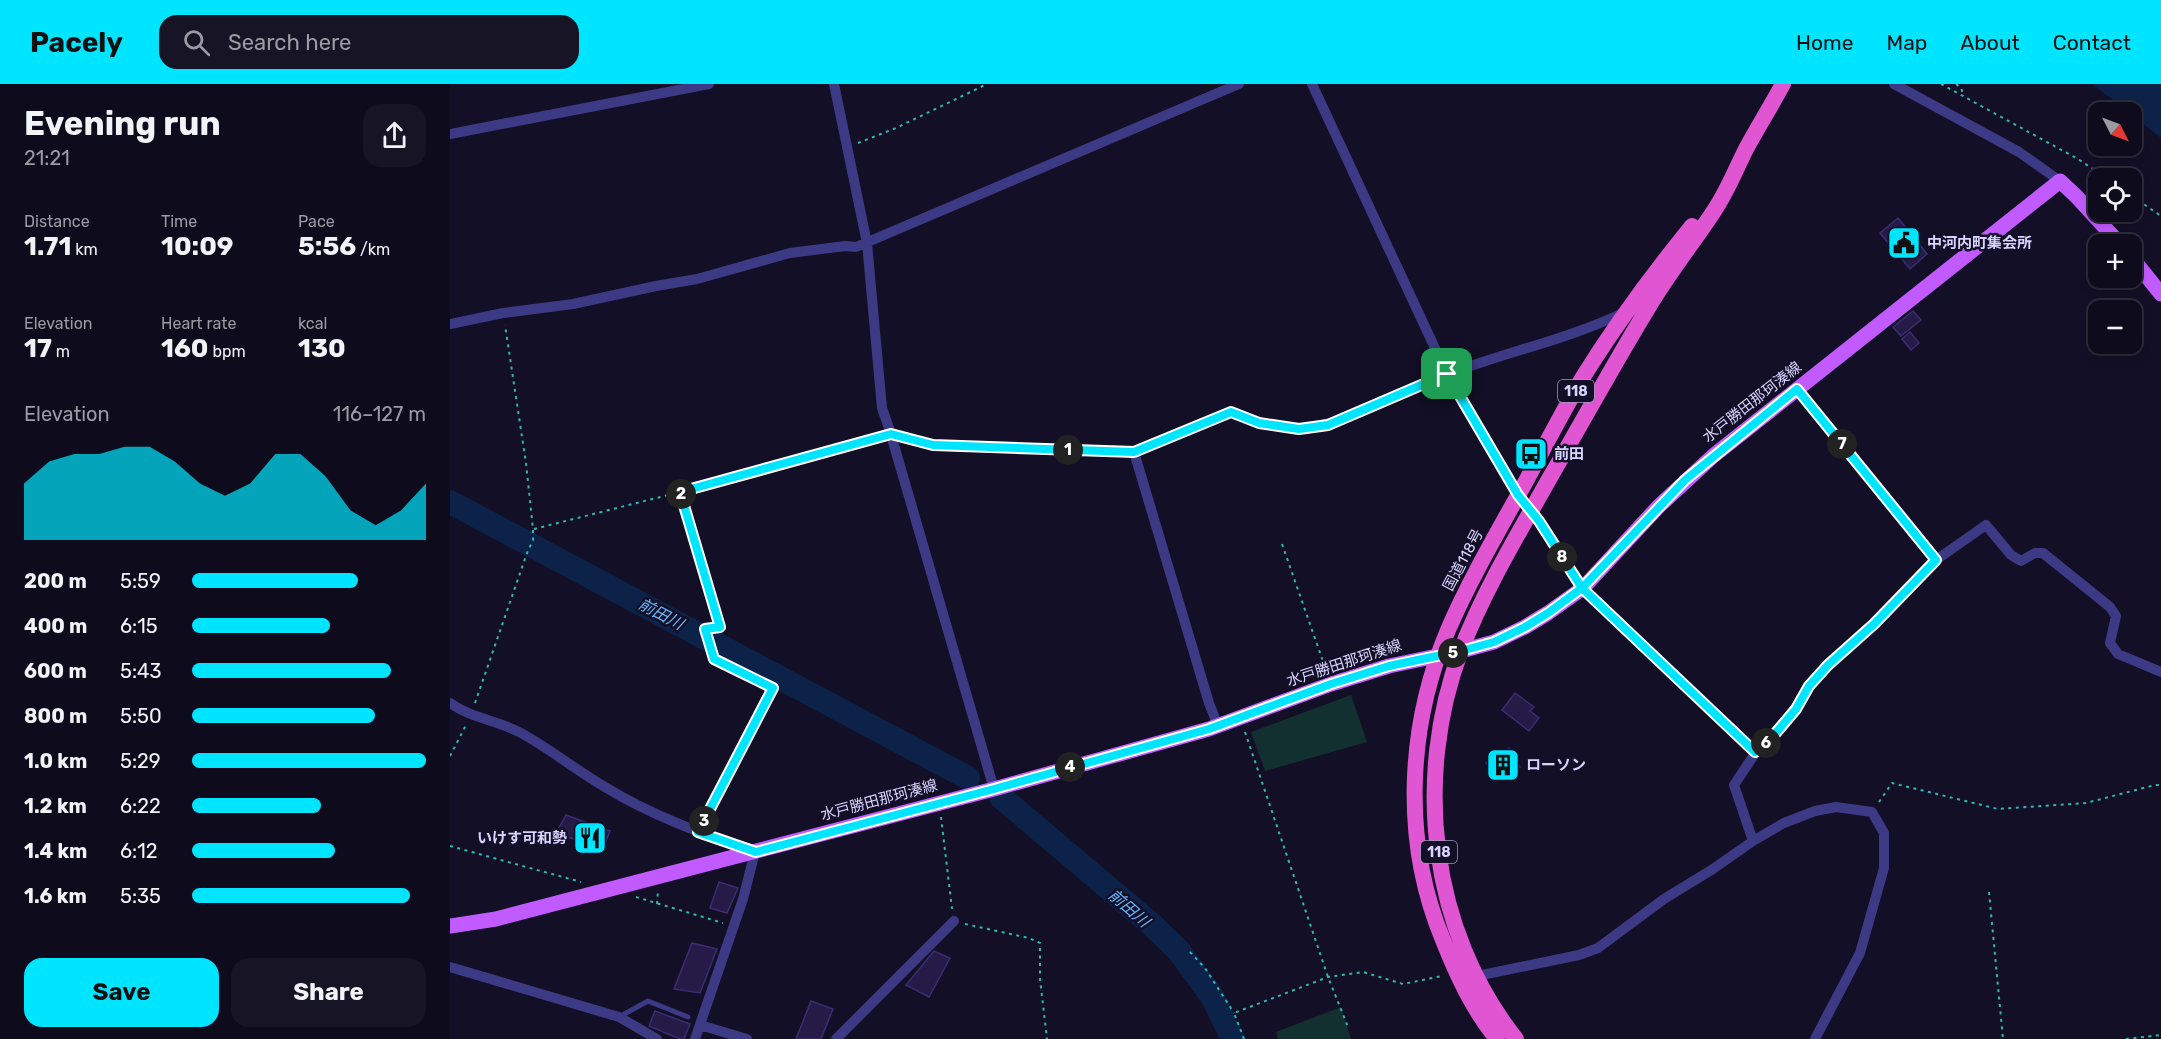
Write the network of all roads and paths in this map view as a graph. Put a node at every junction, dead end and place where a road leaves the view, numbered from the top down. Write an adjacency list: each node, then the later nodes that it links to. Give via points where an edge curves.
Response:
1 (709, 84): 11 (street)
2 (834, 84): 12 (street)
3 (987, 84): 12 (path)
4 (1239, 84): 19 (street)
5 (1312, 84): 26 (street)
6 (1783, 84): 13 (highway, 国道118号 / 118)
7 (1894, 84): 15 (street, via 2019,152)
8 (1941, 84): 10 (path)
9 (1956, 84): 10 (path)
10 (1964, 96): 14 (path)
11 (450, 134)
12 (847, 147): 19 (street)
13 (1747, 147): 22 (highway, 国道118号 / 118, via 1716,208); 23 (highway, 国道118号 / 118, via 1708,206)
14 (2091, 168)
15 (2060, 181): 18 (main road); 27 (main road, 水戸勝田那珂湊線)
16 (2142, 203): 17 (path)
17 (2161, 216)
18 (2111, 234)
19 (867, 243): 24 (street, via 789,254 698,279 573,304); 28 (street, via 882,408)
20 (2142, 270): 21 (main road)
21 (2161, 294)
22 (1649, 306): 23 (street); 32 (highway, 国道118号 / 118)
23 (1626, 311): 26 (street, via 1567,336); 31 (highway, 国道118号 / 118)
24 (503, 313): 25 (street); 33 (path)
25 (450, 324)
26 (1447, 374): 29 (street, via 1328,425 1299,429 1259,423 1231,412); 31 (street)
27 (1797, 389): 35 (street); 36 (main road, 水戸勝田那珂湊線, via 1685,480)
28 (891, 434): 29 (street, via 933,445); 30 (path); 48 (street)
29 (1134, 452): 44 (street)
30 (680, 492): 33 (path); 51 (path, via 720,627 705,629 714,659 773,688)
31 (1518, 495): 32 (street); 38 (highway, 国道118号 / 118, via 1461,601)
32 (1531, 512): 36 (street); 37 (highway, 国道118号 / 118)
33 (533, 529): 42 (path, via 533,540)
34 (1282, 544): 40 (path)
35 (1936, 560): 39 (street, via 1986,525 2020,561 2043,553 2110,607 2116,616 2110,643 2118,654); 45 (street, via 1828,665 1809,686 1796,709)
36 (1582, 588): 37 (main road, 水戸勝田那珂湊線, via 1525,627 1494,642); 45 (street)
37 (1461, 651): 38 (main road, 水戸勝田那珂湊線); 64 (highway, 国道118号 / 118, via 1440,725 1436,836)
38 (1439, 655): 40 (main road, 水戸勝田那珂湊線); 64 (highway, 国道118号 / 118, via 1427,691 1418,740 1415,818 1424,885 1434,918)
39 (2161, 672)
40 (1331, 684): 43 (main road, 水戸勝田那珂湊線)
41 (450, 703): 42 (street)
42 (471, 716): 46 (path); 51 (street, via 510,727 549,748 604,787)
43 (1241, 718): 44 (main road, 水戸勝田那珂湊線); 63 (path)
44 (1218, 726): 48 (main road, 水戸勝田那珂湊線)
45 (1755, 752): 52 (street, via 1734,784)
46 (450, 756)
47 (2161, 785): 50 (path, via 2086,803 1998,809 1892,783)
48 (994, 789): 49 (main road, 水戸勝田那珂湊線)
49 (939, 802): 54 (main road, 水戸勝田那珂湊線); 58 (path)
50 (1872, 812): 52 (street, via 1836,807 1815,811); 79 (street, via 1884,833 1884,868 1860,953)
51 (698, 832): 54 (street)
52 (1753, 841): 64 (street, via 1598,948)
53 (450, 846): 55 (path)
54 (756, 852): 56 (main road, 水戸勝田那珂湊線); 60 (street)
55 (586, 883)
56 (608, 890): 59 (main road, 水戸勝田那珂湊線, via 496,919); 60 (path)
57 (1989, 892): 80 (path)
58 (954, 921): 74 (street); 75 (path, via 1040,943)
59 (450, 926)
60 (734, 926): 68 (street)
61 (1190, 952): 65 (path)
62 (450, 967): 66 (street)
63 (1328, 977): 64 (path, via 1363,972 1403,984); 65 (path); 69 (path)
64 (1464, 977): 77 (highway, 国道118号 / 118); 78 (highway, 国道118号 / 118)
65 (1234, 1013): 76 (path)
66 (619, 1017): 67 (lane, via 648,1001); 71 (street)
67 (688, 1017)
68 (700, 1025): 72 (street); 73 (street)
69 (1348, 1027)
70 (2161, 1035): 81 (path)
71 (657, 1039)
72 (695, 1039)
73 (747, 1039)
74 (836, 1039)
75 (1047, 1039)
76 (1244, 1039)
77 (1497, 1039)
78 (1516, 1039)
79 (1815, 1039)
80 (2003, 1039)
81 (2126, 1039)

